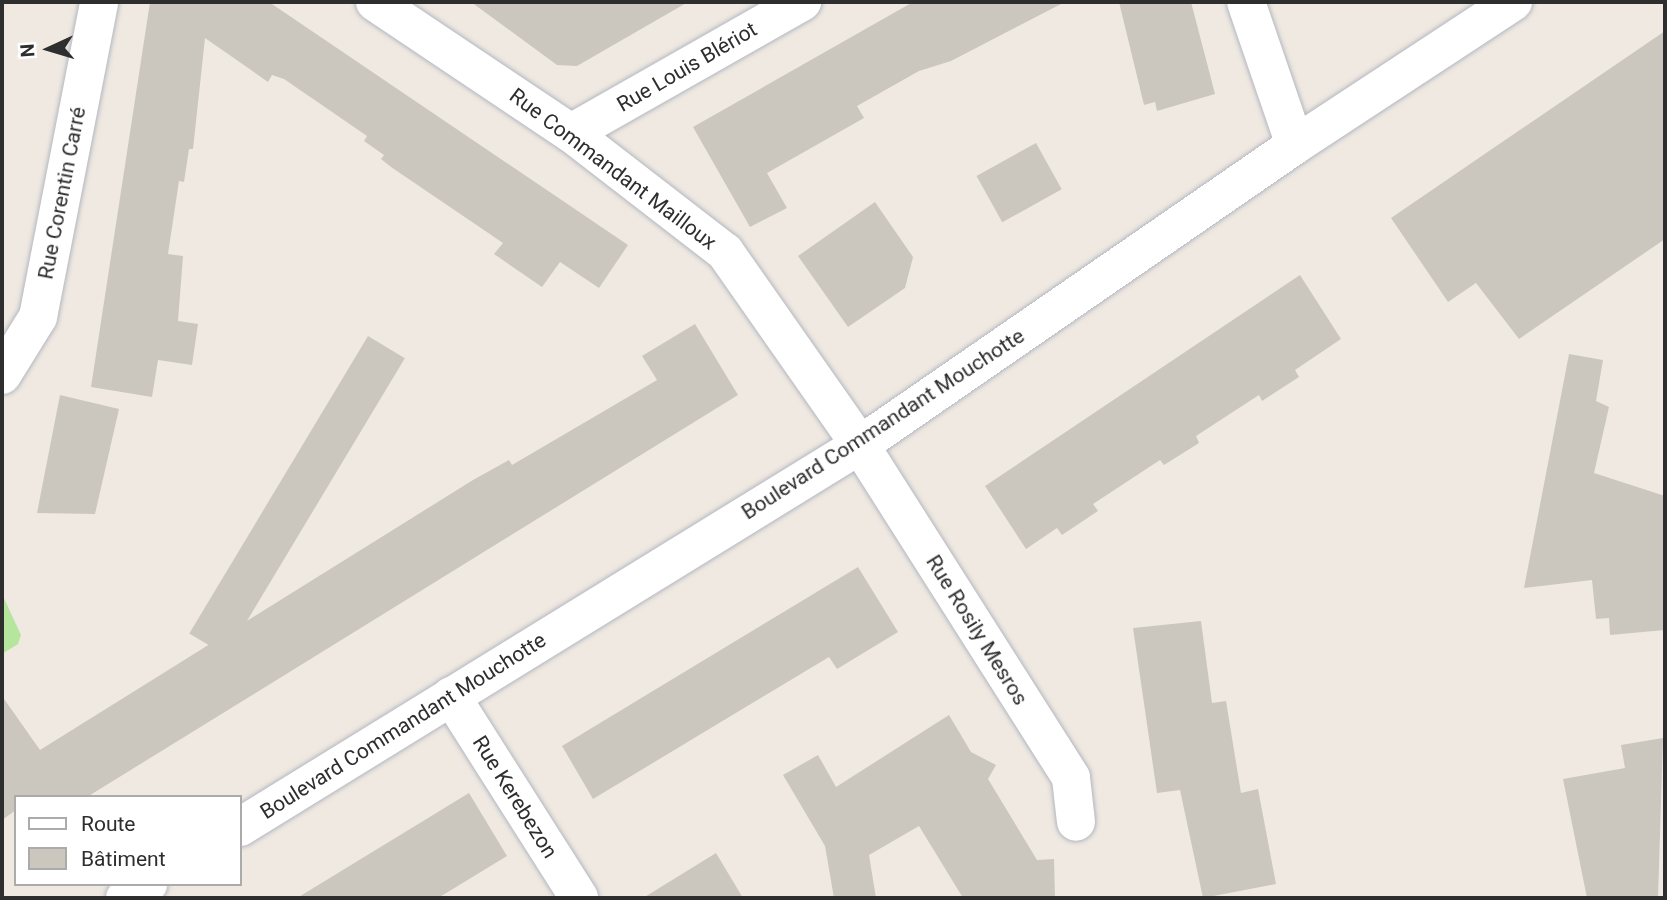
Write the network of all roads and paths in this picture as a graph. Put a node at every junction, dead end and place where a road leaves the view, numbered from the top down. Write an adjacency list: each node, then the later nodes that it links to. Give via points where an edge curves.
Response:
1 (99, 2): 8 (street, Rue Corentin Carré, via 38,317)
2 (375, 2): 6 (street, Rue Commandant Mailloux)
3 (802, 2): 6 (street, Rue Louis Blériot)
4 (1246, 2): 7 (street)
5 (1513, 2): 7 (street, Boulevard Commandant Mouchotte)
6 (571, 133): 9 (street, Rue Commandant Mailloux, via 725,252)
7 (1295, 145): 9 (street, Boulevard Commandant Mouchotte)
8 (2, 374)
9 (860, 445): 10 (street, Boulevard Commandant Mouchotte); 11 (street, Rue Rosily Mesros, via 1071,778)
10 (451, 696): 12 (street, Boulevard Commandant Mouchotte); 15 (street, Rue Kerebezon)
11 (1076, 822)
12 (242, 826)
13 (145, 886): 14 (street)
14 (125, 898)
15 (579, 898)

